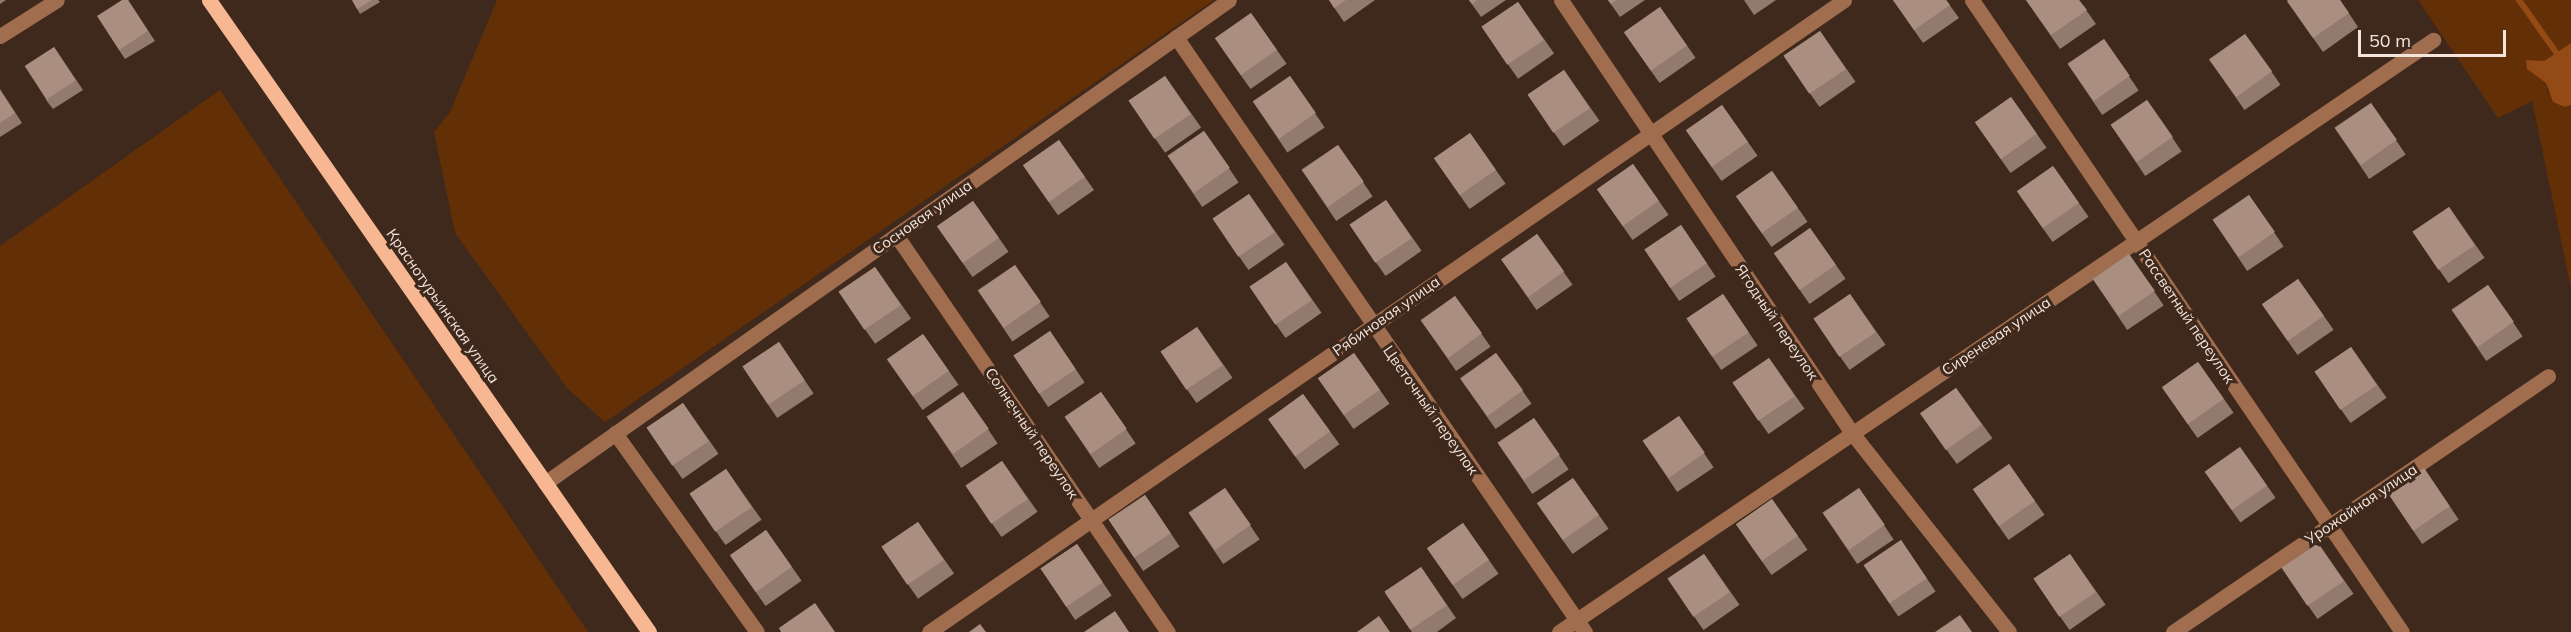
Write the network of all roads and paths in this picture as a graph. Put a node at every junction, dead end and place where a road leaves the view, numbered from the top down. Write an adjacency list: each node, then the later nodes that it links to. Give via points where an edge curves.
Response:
1 (57, 0): 7 (street)
2 (209, 0): 17 (main road, Краснотурьинская улица)
3 (1229, 0): 8 (street, Сосновая улица)
4 (1561, 0): 10 (street, Ягодный переулок)
5 (1844, 0): 10 (street, Рябиновая улица)
6 (1972, 0): 12 (street, Рассветный переулок)
7 (0, 36)
8 (1176, 37): 11 (street, Сосновая улица); 13 (street, Цветочный переулок)
9 (2433, 40): 12 (street, Сиреневая улица)
10 (1650, 134): 13 (street, Рябиновая улица); 16 (street, Ягодный переулок)
11 (896, 235): 15 (street, Сосновая улица); 18 (street, Солнечный переулок)
12 (2136, 241): 16 (street, Сиреневая улица); 19 (street, Рассветный переулок)
13 (1372, 326): 18 (street, Рябиновая улица); 20 (street, Цветочный переулок)
14 (2548, 376): 19 (street, Урожайная улица)
15 (615, 433): 17 (street, Сосновая улица); 22 (street)
16 (1852, 433): 20 (street, Сиреневая улица); 26 (street, Ягодный переулок)
17 (545, 483): 21 (main road, Краснотурьинская улица)
18 (1091, 520): 23 (street, Рябиновая улица); 24 (street, Солнечный переулок)
19 (2330, 526): 27 (street, Урожайная улица); 28 (street, Рассветный переулок)
20 (1581, 626): 25 (street, Сиреневая улица)
21 (649, 632)
22 (757, 632)
23 (929, 632)
24 (1168, 632)
25 (1559, 632)
26 (2009, 632)
27 (2174, 632)
28 (2402, 632)

